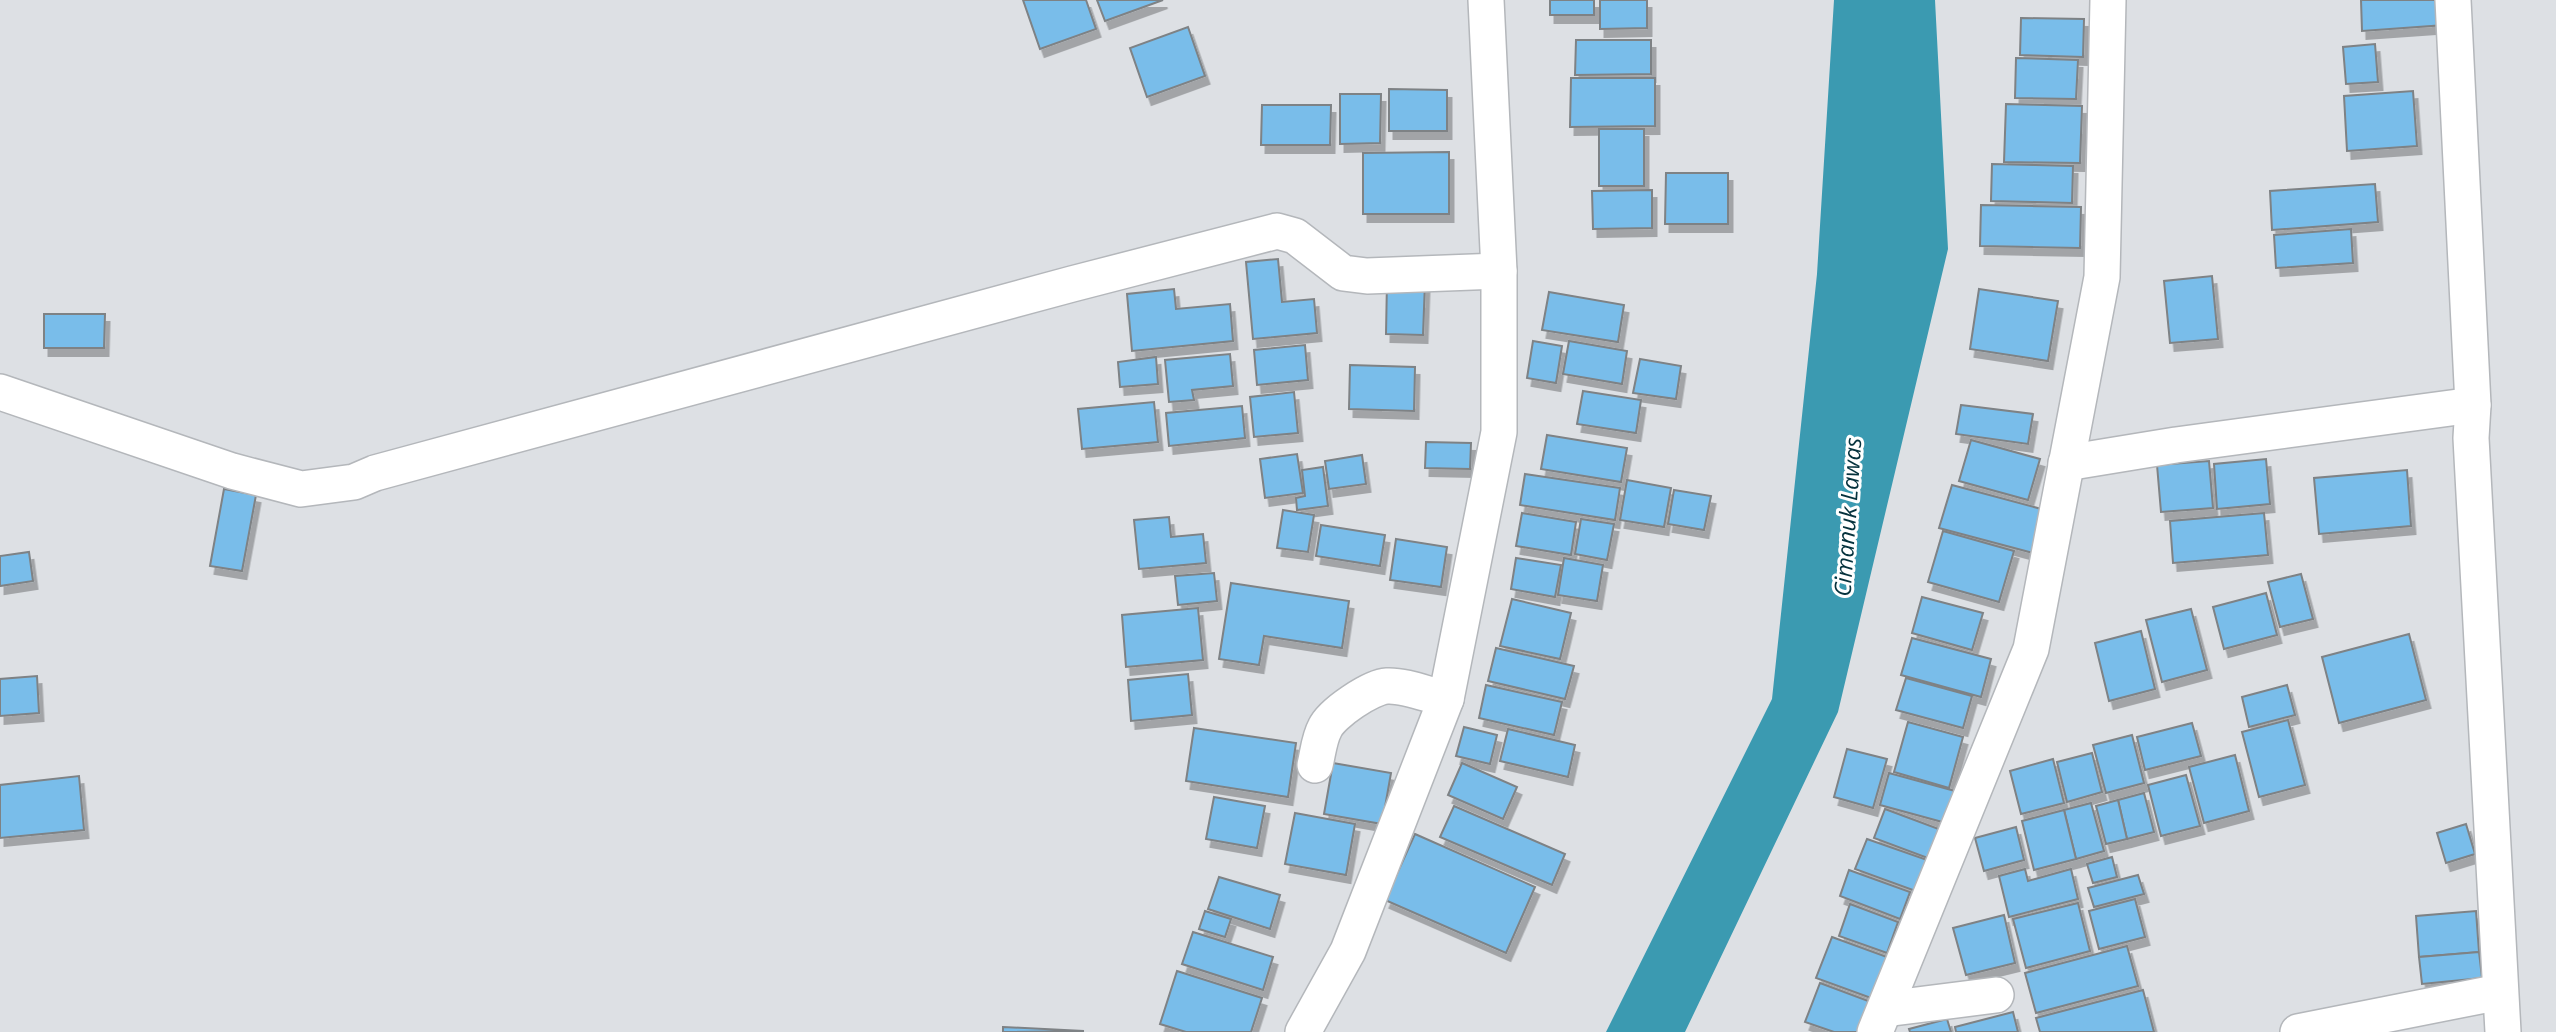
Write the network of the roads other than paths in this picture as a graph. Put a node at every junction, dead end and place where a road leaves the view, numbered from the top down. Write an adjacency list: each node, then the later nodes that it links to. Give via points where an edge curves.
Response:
1 (1486, 0): 4 (street)
2 (2108, 0): 7 (street, via 2102,277)
3 (2453, 0): 6 (street)
4 (1499, 271): 5 (street, via 1343,273 1295,236 1277,231 354,482 301,489 232,471); 8 (street, via 1499,432)
5 (0, 392)
6 (2473, 405): 7 (street); 10 (street, via 2471,438)
7 (2066, 463): 12 (street, via 2031,649)
8 (1446, 699): 9 (street, via 1396,687 1379,688 1357,699 1325,726); 13 (street, via 1348,951)
9 (1315, 765)
10 (2500, 992): 14 (street); 15 (street)
11 (1996, 995): 12 (street)
12 (1880, 1020)
13 (1303, 1032)
14 (2298, 1032)
15 (2503, 1032)

